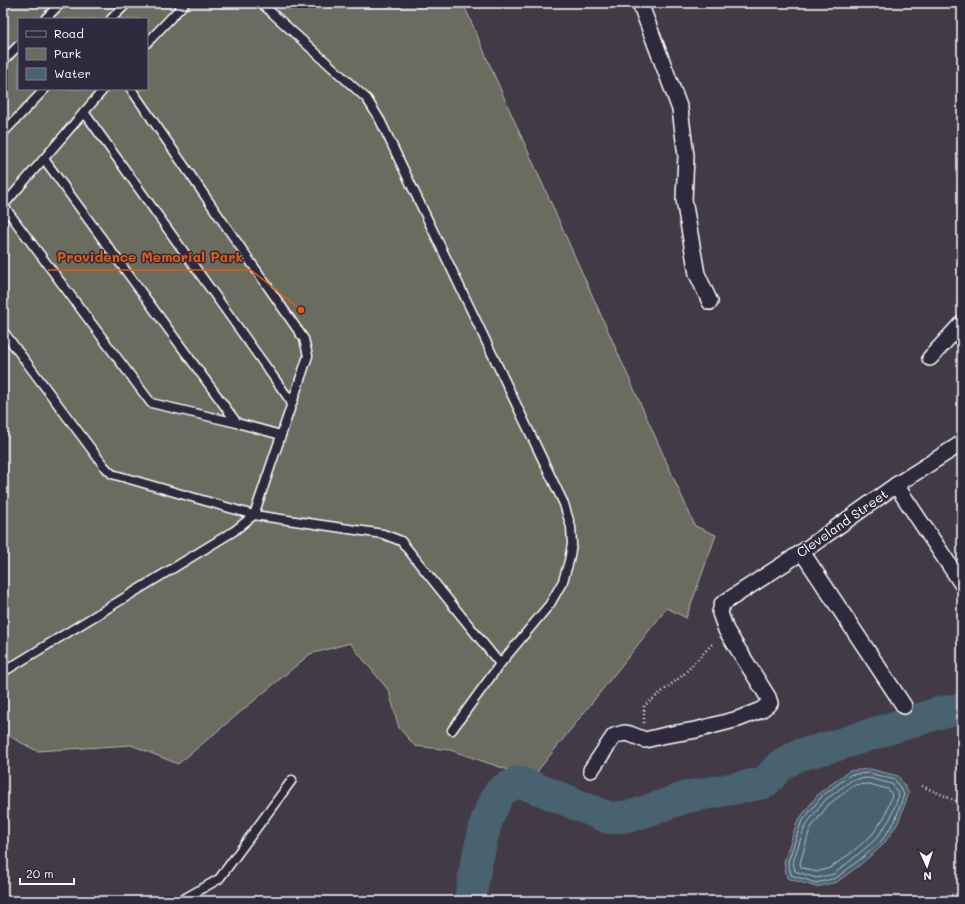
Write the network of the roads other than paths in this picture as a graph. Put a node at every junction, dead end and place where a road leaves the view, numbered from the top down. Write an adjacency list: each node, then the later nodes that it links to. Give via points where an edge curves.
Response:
1 (61, 3): 6 (lane)
2 (127, 3): 7 (lane)
3 (185, 3): 8 (lane)
4 (261, 3): 30 (lane, via 367,99 380,120 564,504 571,526 572,544 564,581 550,604)
5 (640, 3): 18 (street, via 680,109 686,156 684,200 697,274)
6 (46, 18)
7 (112, 18)
8 (148, 42)
9 (18, 46): 10 (lane)
10 (3, 61)
11 (44, 90): 15 (lane)
12 (103, 90): 14 (lane)
13 (132, 90): 22 (lane, via 304,339 308,356)
14 (84, 112): 16 (lane); 22 (lane)
15 (3, 133)
16 (44, 159): 17 (lane); 23 (lane)
17 (3, 206): 23 (lane, via 151,403)
18 (710, 302)
19 (962, 323): 21 (street)
20 (3, 331): 27 (lane, via 112,474)
21 (930, 358)
22 (292, 403): 24 (lane)
23 (237, 423): 24 (lane)
24 (281, 435): 27 (lane)
25 (962, 443): 26 (street, Cleveland Street)
26 (896, 485): 28 (street, Cleveland Street); 29 (street)
27 (254, 515): 30 (lane, via 383,534 401,542); 31 (lane, via 234,531)
28 (802, 552): 32 (street); 34 (street, Cleveland Street, via 722,604 720,613 726,630 770,703 761,710 738,719 696,730 645,740 624,733 614,736)
29 (962, 583)
30 (500, 664): 33 (lane)
31 (3, 672)
32 (904, 706)
33 (452, 730)
34 (591, 770)
35 (292, 780): 36 (lane, via 219,879)
36 (180, 901)

